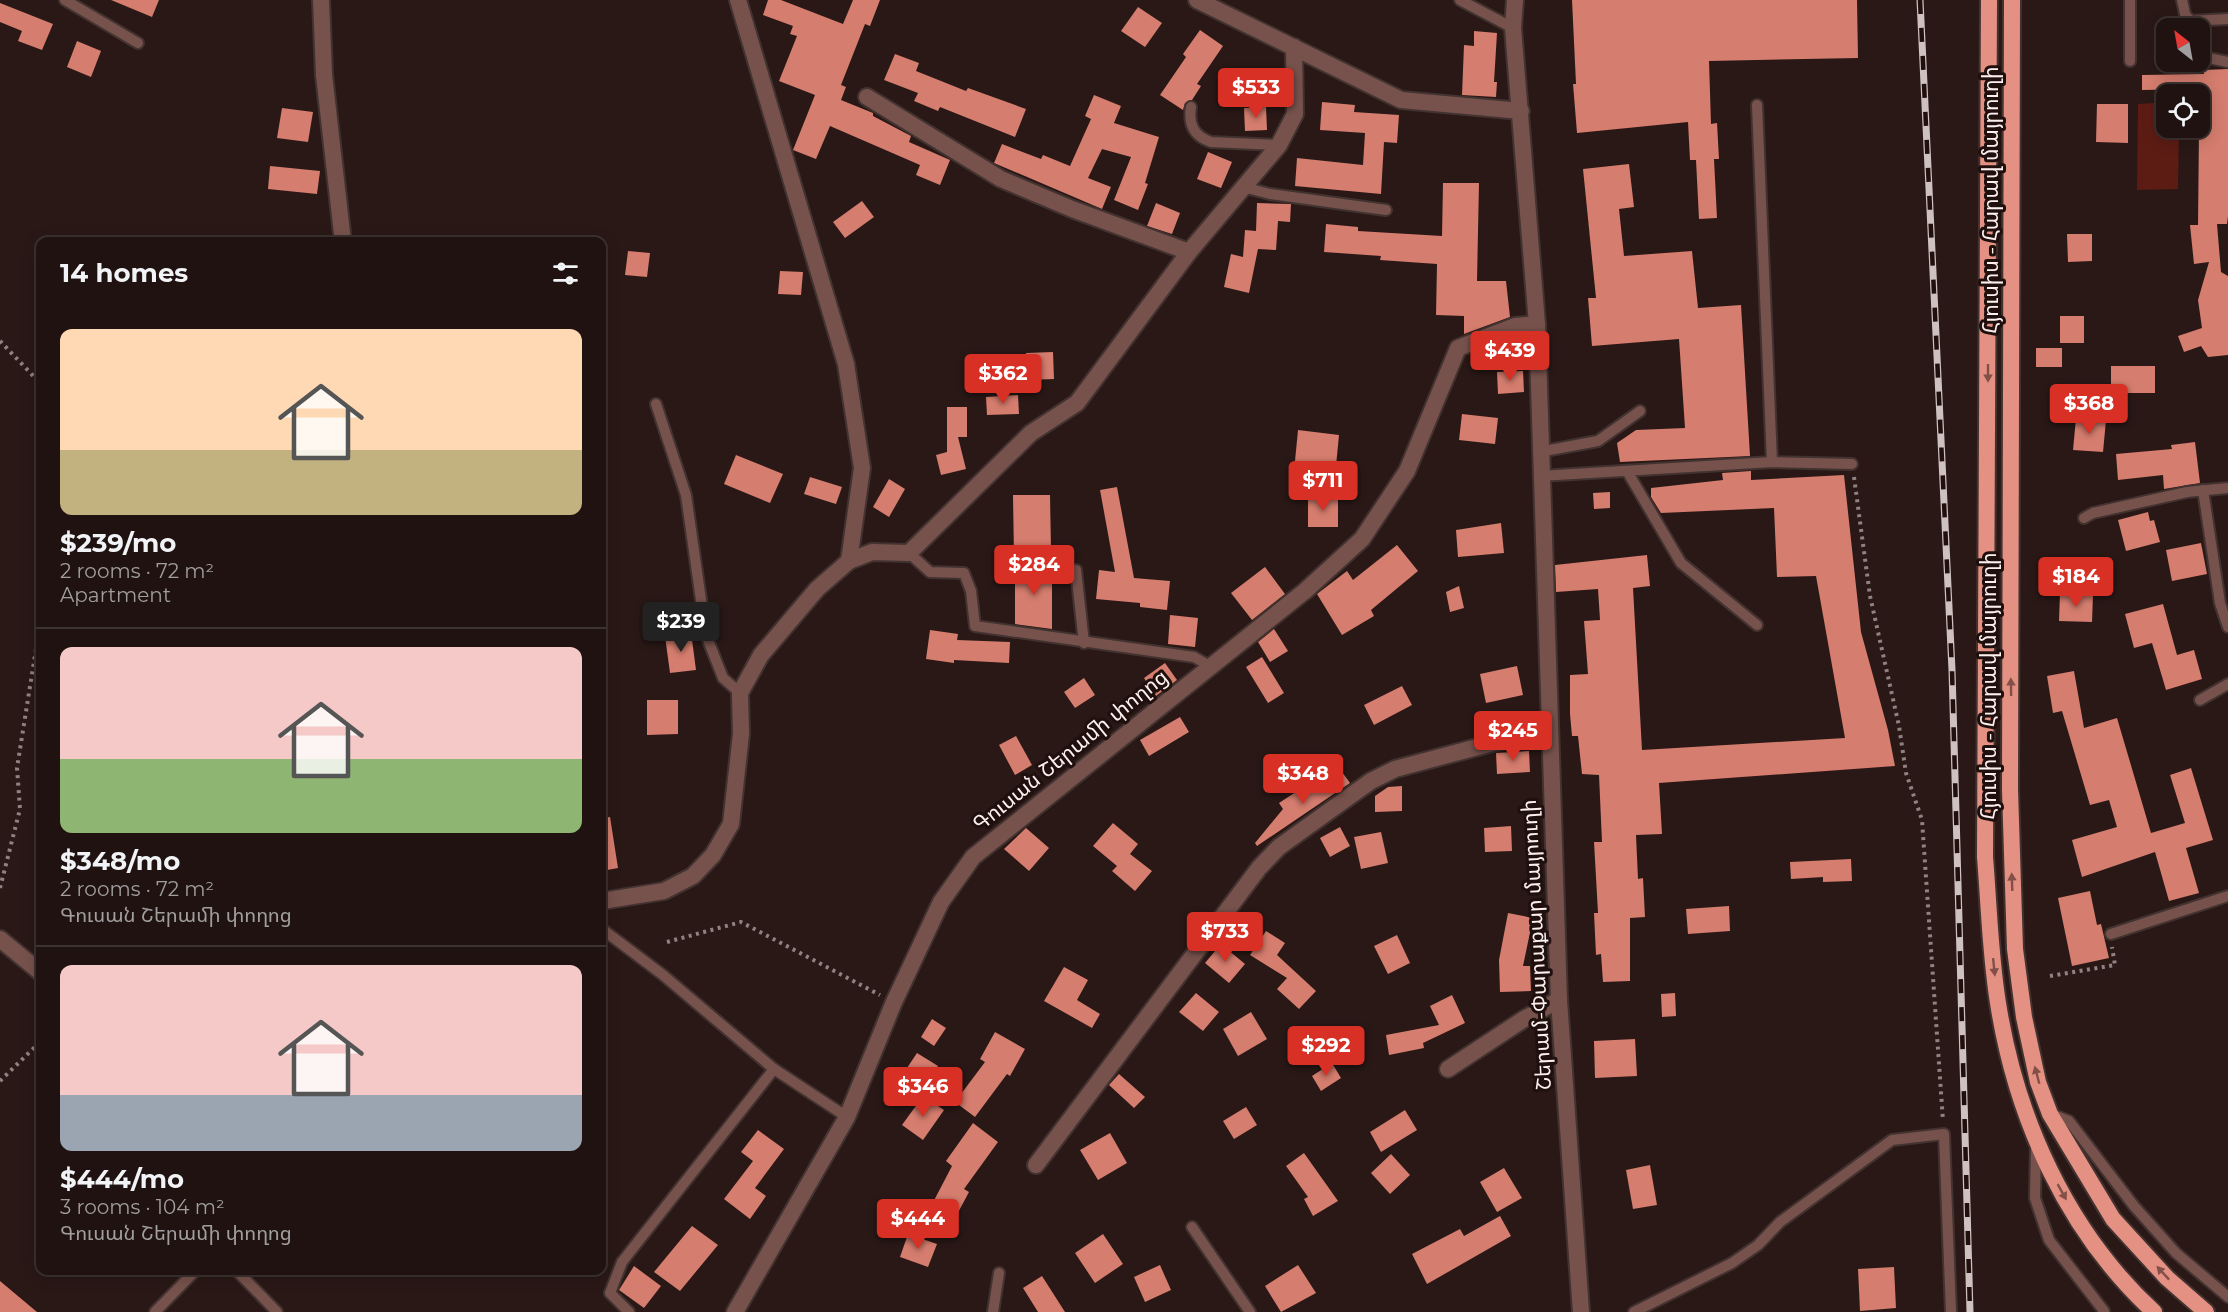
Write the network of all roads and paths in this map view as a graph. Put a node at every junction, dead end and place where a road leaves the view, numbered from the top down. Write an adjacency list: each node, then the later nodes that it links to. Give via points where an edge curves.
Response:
1 (65, 0): 15 (lane)
2 (321, 0): 27 (street, via 324,75)
3 (738, 0): 43 (street, via 846,364 862,468)
4 (1197, 0): 16 (street)
5 (1460, 0): 14 (lane)
6 (1515, 0): 14 (street, Շերամ-Փարաքար մայրուղի)
7 (1989, 0): 72 (highway, Հյուսիս - Հարավ մայրուղի, one-way to 72, via 1985,856 1993,968 2004,1035)
8 (2012, 0): 69 (highway, Հյուսիս - Հարավ մայրուղի, one-way to 8, via 2038,1082 2024,1017 2015,949 2011,850)
9 (2130, 0): 18 (lane)
10 (2182, 0): 11 (lane)
11 (2185, 14): 12 (lane); 13 (lane, via 2190,21)
12 (2184, 18)
13 (2228, 19)
14 (1513, 28): 23 (street, Շերամ-Փարաքար մայրուղի)
15 (138, 43)
16 (1294, 47): 23 (street, via 1401,100); 24 (street, via 1295,114)
17 (2210, 58): 19 (lane)
18 (2130, 61)
19 (2228, 62)
20 (867, 97): 28 (street, via 1001,179)
21 (1757, 105): 35 (lane)
22 (1191, 107): 24 (lane, via 1189,120 1202,139)
23 (1521, 111): 29 (street, Շերամ-Փարաքար մայրուղի)
24 (1279, 145): 25 (street)
25 (1243, 187): 26 (lane); 28 (street)
26 (1386, 210)
27 (342, 237)
28 (1189, 252): 42 (street, via 1077,403 1031,433)
29 (1537, 324): 34 (street, Շերամ-Փարաքար մայրուղի); 49 (street, Գուսան Շերամի փողոց, via 1515,326 1458,348 1407,471 1362,539 1305,591)
30 (0, 341): 31 (path)
31 (36, 379)
32 (656, 404): 51 (lane, via 686,495 706,635 723,678)
33 (1640, 411): 34 (lane, via 1598,441)
34 (1539, 452): 38 (street, Շերամ-Փարաքար մայրուղի)
35 (1772, 462): 36 (lane); 37 (lane)
36 (1852, 464): 71 (path, via 1870,596 1906,773 1922,820)
37 (1627, 471): 38 (lane); 45 (lane, via 1681,563)
38 (1540, 476): 53 (street, Շերամ-Փարաքար մայրուղի)
39 (2228, 488): 40 (lane)
40 (2203, 490): 41 (lane); 46 (lane, via 2220,603)
41 (2084, 518)
42 (909, 553): 43 (street, via 872,552); 47 (lane, via 930,572 964,573 975,626)
43 (849, 561): 51 (street, via 817,589 767,648)
44 (1076, 570): 47 (lane)
45 (1757, 625)
46 (2228, 627)
47 (1084, 644): 49 (lane, via 1194,657)
48 (36, 650): 54 (path, via 18,768 20,808)
49 (1210, 666): 64 (street, Գուսան Շերամի փողոց, via 973,857 941,902)
50 (2228, 684): 52 (lane)
51 (740, 693): 56 (street, via 741,734 731,824 713,855 693,876 664,891)
52 (2200, 700)
53 (1549, 728): 63 (street, Շերամ-Փարաքար մայրուղի); 73 (street, via 1395,769 1371,781 1279,847 1259,868)
54 (0, 888)
55 (2228, 896): 58 (lane)
56 (606, 900)
57 (606, 932): 66 (lane)
58 (2111, 934): 62 (path, via 2115,965)
59 (0, 939): 61 (street)
60 (667, 942): 64 (path, via 741,922)
61 (36, 969)
62 (2050, 976)
63 (1559, 1000): 67 (street); 86 (street, Շերամ-Փարաքար մայրուղի)
64 (894, 1002): 70 (street, Գուսան Շերամի փողոց)
65 (36, 1046): 68 (path)
66 (774, 1069): 70 (lane); 82 (lane, via 622,1262 610,1293)
67 (1448, 1069)
68 (0, 1081)
69 (2050, 1114): 78 (lane, via 2069,1120 2134,1206 2176,1253); 90 (highway, Հյուսիս - Հարավ մայրուղի, one-way to 69, via 2167,1278 2113,1219)
70 (847, 1117): 83 (street, Գուսան Շերամի փողոց)
71 (1944, 1134): 87 (lane, via 1892,1140 1780,1222 1758,1245 1732,1263); 88 (lane)
72 (2036, 1140): 79 (lane, via 2035,1198 2049,1240); 89 (highway, Հյուսիս - Հարավ մայրուղի, one-way to 89, via 2077,1220)
73 (1036, 1165)
74 (1192, 1227): 85 (lane)
75 (999, 1273): 84 (lane)
76 (191, 1275): 80 (lane)
77 (241, 1275): 81 (lane)
78 (2228, 1297)
79 (2104, 1311)
80 (155, 1312)
81 (277, 1312)
82 (629, 1312)
83 (735, 1312)
84 (993, 1312)
85 (1250, 1312)
86 (1581, 1312)
87 (1634, 1312)
88 (1951, 1312)
89 (2154, 1312)
90 (2206, 1312)

